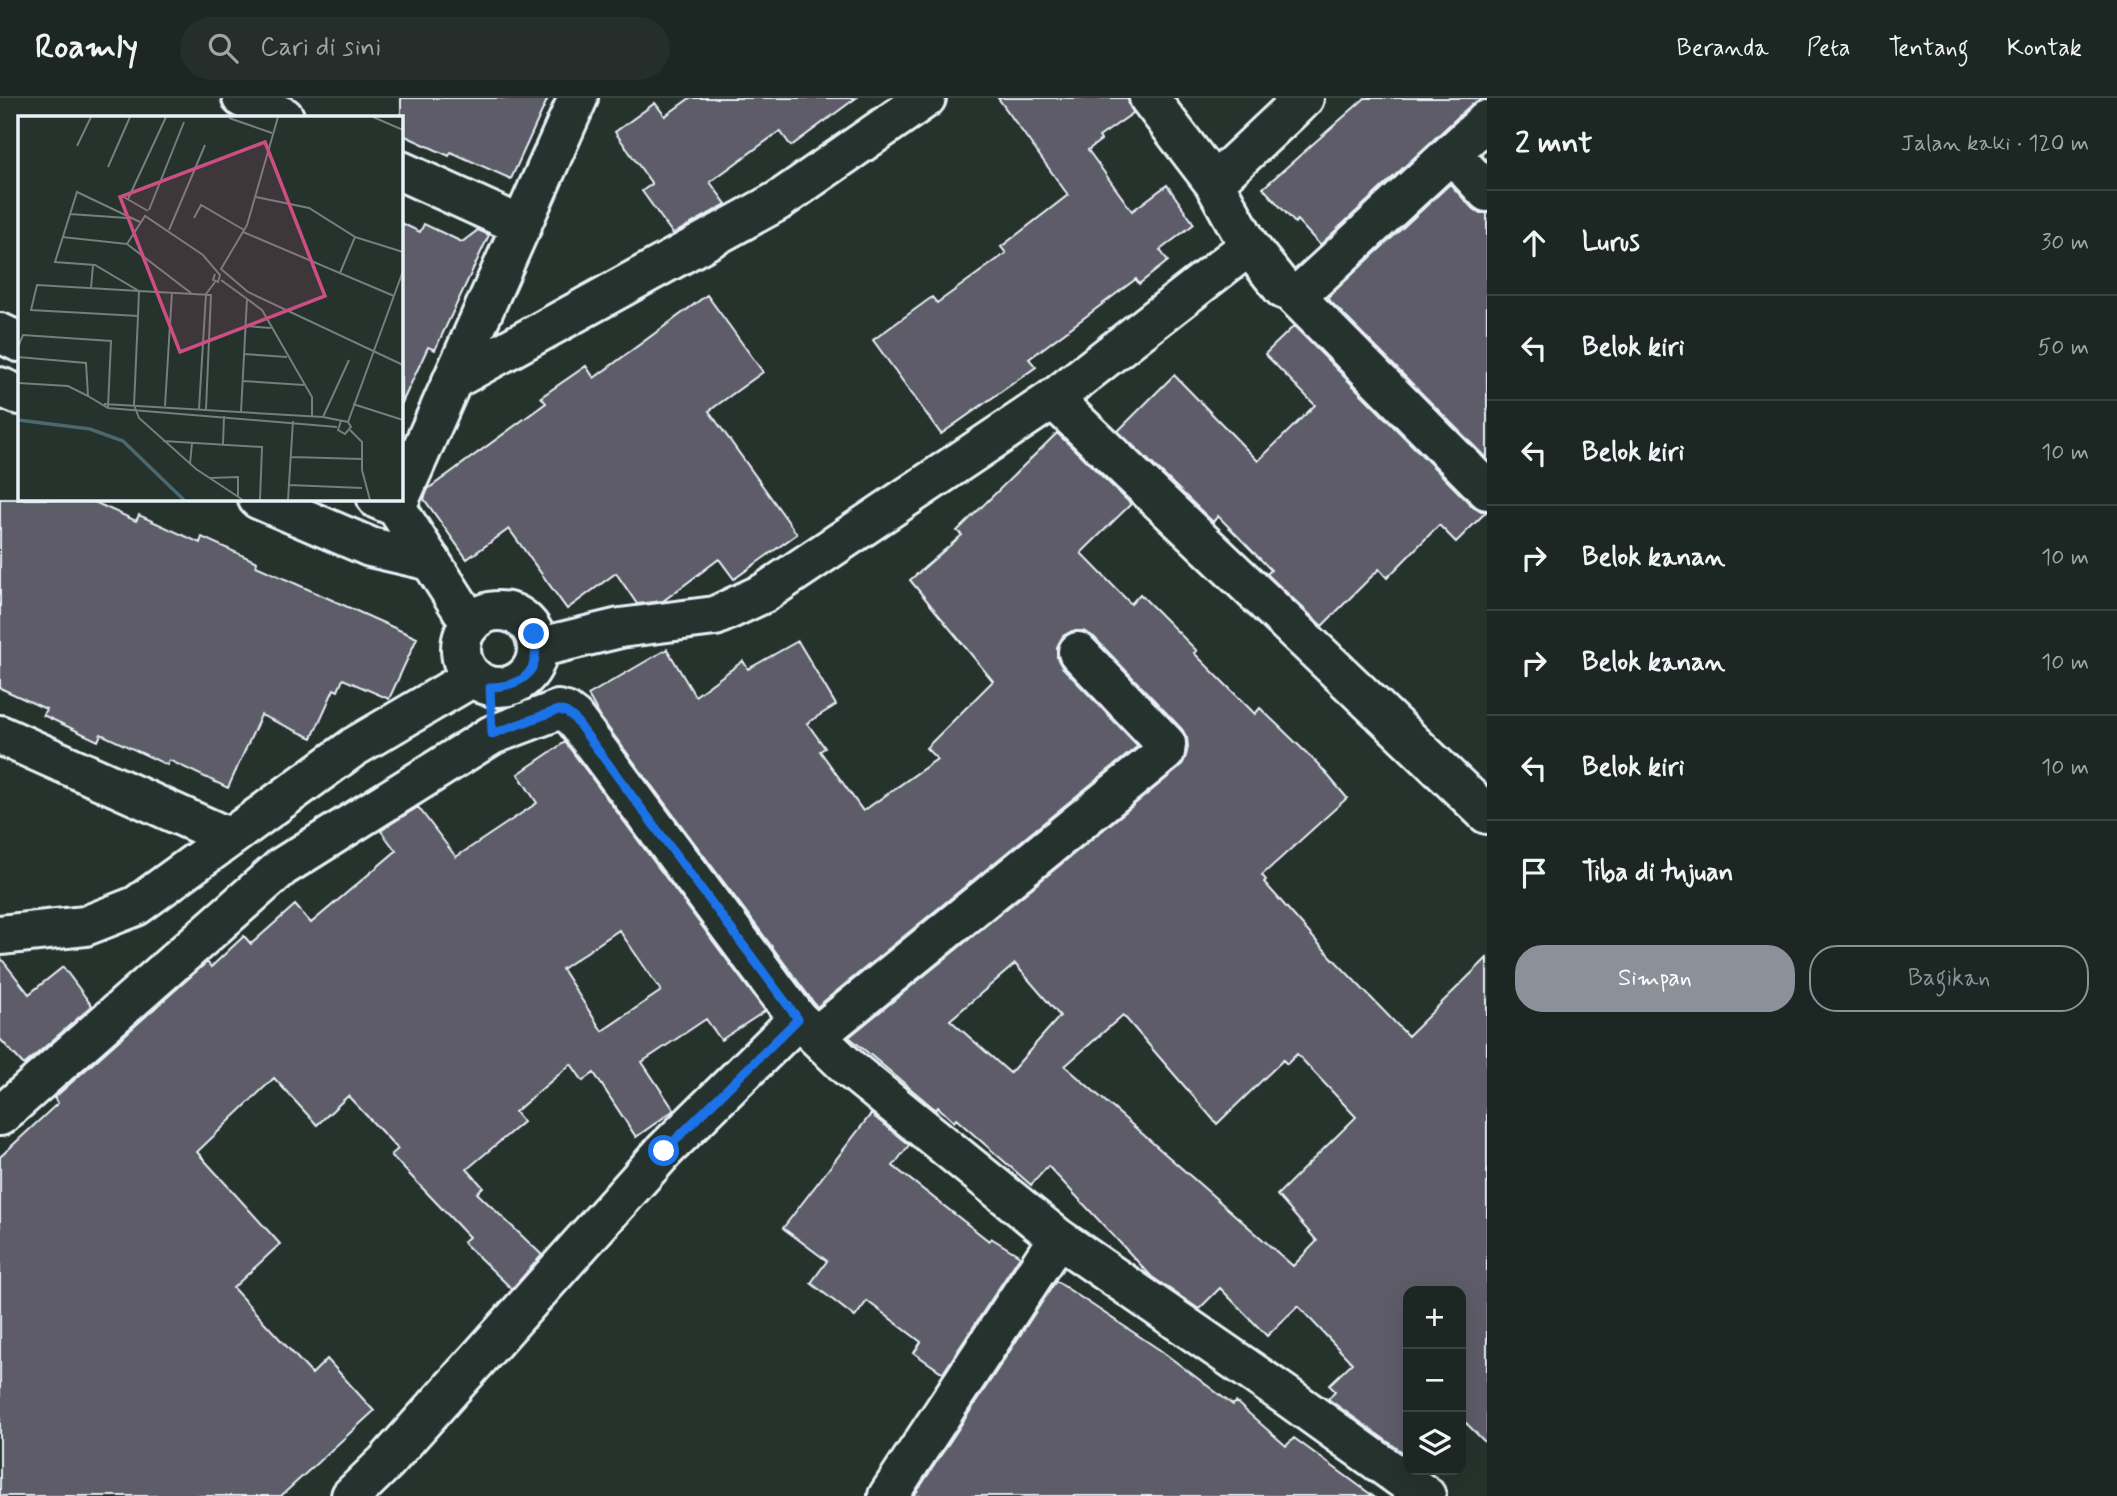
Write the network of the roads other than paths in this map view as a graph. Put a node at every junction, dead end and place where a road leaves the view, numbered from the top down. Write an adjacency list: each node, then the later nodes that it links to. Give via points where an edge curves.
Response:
1 (242, 98): 6 (street)
2 (578, 98): 12 (street)
3 (926, 98): 17 (street, via 778,201)
4 (1149, 98): 10 (street)
5 (1291, 106): 10 (street)
6 (282, 116)
7 (1487, 120): 8 (street)
8 (1452, 154): 11 (street); 14 (street, via 1303,292)
9 (402, 170): 12 (street)
10 (1214, 183): 13 (street)
11 (1487, 192)
12 (522, 226): 17 (street)
13 (1249, 246): 14 (street, via 1283,289); 20 (street)
14 (1293, 294): 22 (street)
15 (0, 333): 16 (street)
16 (18, 342)
17 (453, 380): 21 (street)
18 (0, 387): 19 (street)
19 (18, 395)
20 (1053, 399): 28 (street, via 740,606 715,616 620,628); 33 (street)
21 (402, 482)
22 (1487, 490)
23 (260, 500): 25 (street)
24 (393, 500): 25 (street); 26 (street)
25 (370, 547): 26 (street)
26 (431, 561): 27 (street)
27 (471, 624): 28 (street, via 497,611 513,613 534,634); 30 (street, via 462,641 463,660)
28 (537, 648): 30 (street, via 526,676 509,686)
29 (1078, 652): 36 (street, via 1166,744 1165,752)
30 (481, 682): 31 (street); 34 (street, via 354,747)
31 (492, 734): 36 (street, via 558,710 574,718); 37 (street, via 282,867)
32 (0, 735): 34 (street)
33 (1487, 814)
34 (228, 837): 35 (street, via 136,906 85,926)
35 (0, 934)
36 (807, 1028): 38 (street, via 849,1069); 39 (street, via 664,1151)
37 (0, 1116)
38 (1058, 1238): 40 (street); 41 (street)
39 (351, 1496)
40 (888, 1496)
41 (1426, 1496)

